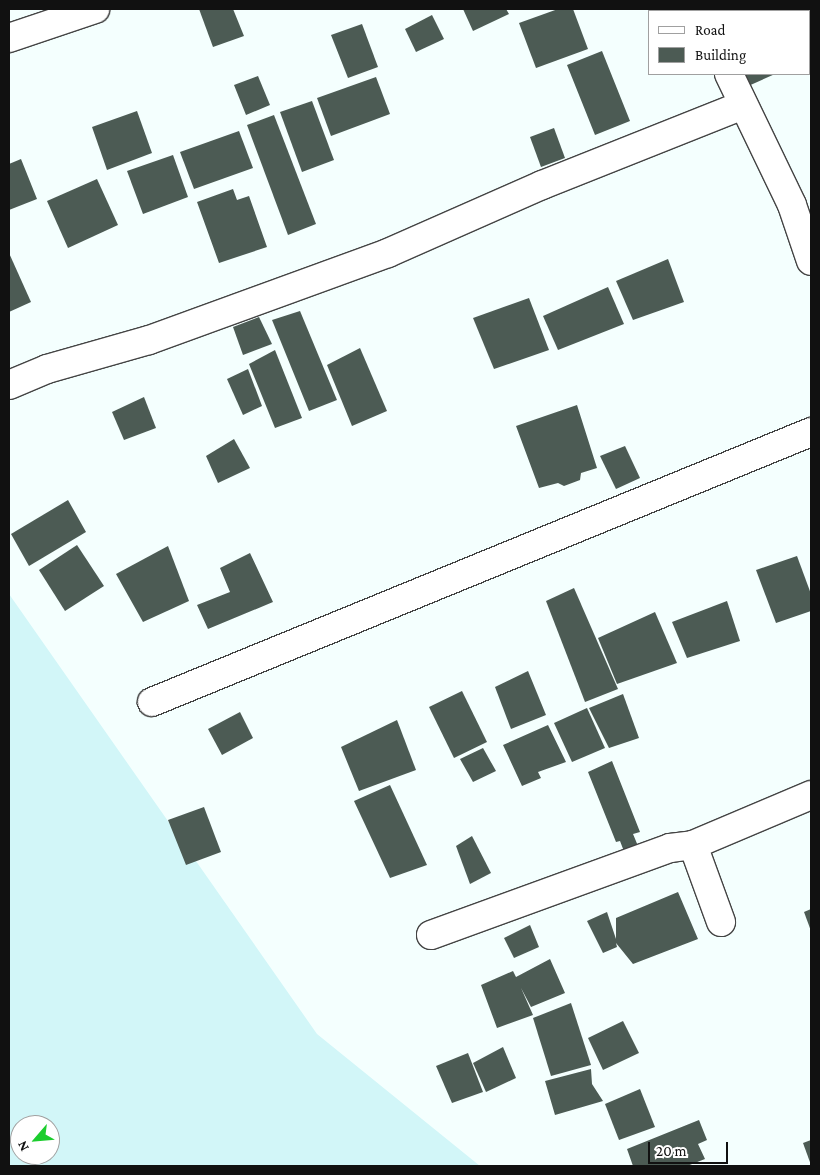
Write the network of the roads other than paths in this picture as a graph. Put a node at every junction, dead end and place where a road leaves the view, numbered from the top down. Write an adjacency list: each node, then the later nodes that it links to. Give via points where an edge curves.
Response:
1 (95, 9): 2 (street)
2 (9, 38)
3 (729, 75): 4 (street)
4 (743, 105): 5 (street, via 792,205); 6 (street, via 542,185 388,253 149,340 47,369)
5 (811, 261)
6 (9, 385)
7 (811, 432): 8 (street)
8 (152, 702)
9 (811, 795): 10 (street)
10 (693, 845): 11 (street); 12 (street, via 644,857)
11 (721, 922)
12 (431, 935)

